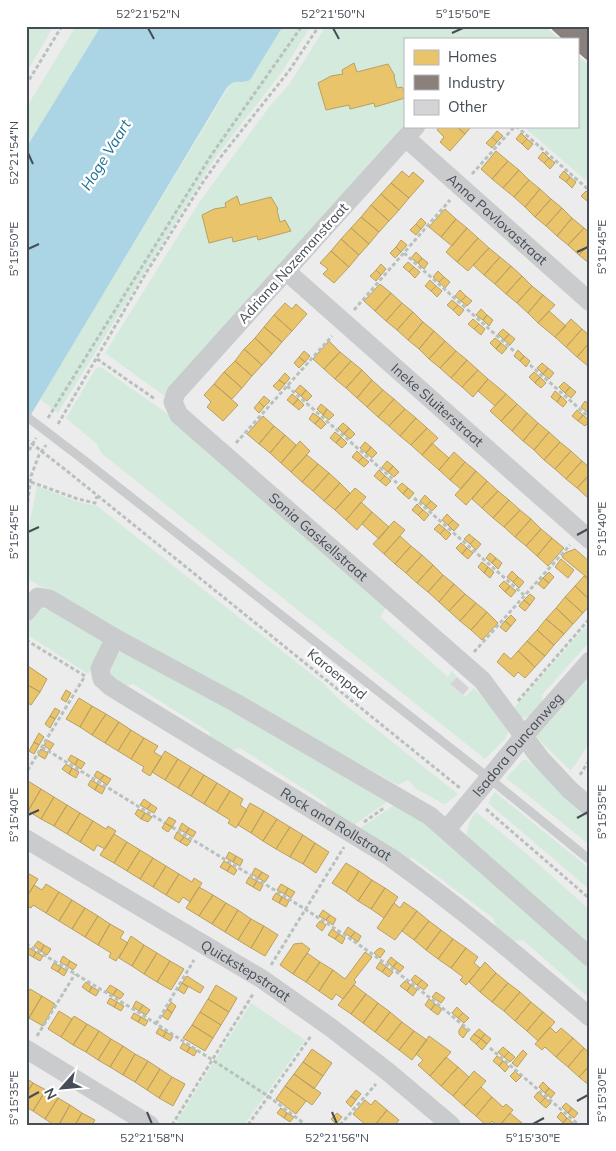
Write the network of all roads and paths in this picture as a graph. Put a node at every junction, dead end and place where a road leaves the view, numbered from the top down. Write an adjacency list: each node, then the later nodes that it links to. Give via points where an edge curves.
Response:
1 (62, 26): 4 (path)
2 (302, 26): 21 (path, via 212,154)
3 (319, 26): 15 (path, via 289,71 203,182)
4 (26, 85)
5 (514, 128): 8 (path)
6 (518, 128): 9 (path)
7 (411, 132): 8 (street, Anna Pavlovastraat); 11 (street, Adriana Nozemanstraat)
8 (461, 187): 10 (path); 12 (street, Anna Pavlovastraat)
9 (590, 191)
10 (404, 253): 13 (path); 14 (path)
11 (286, 271): 13 (street, Ineke Sluiterstraat); 18 (street, Adriana Nozemanstraat, via 176,393)
12 (590, 302)
13 (343, 323): 17 (path); 33 (street, Ineke Sluiterstraat)
14 (515, 352)
15 (97, 359): 18 (path, via 157,400); 22 (path)
16 (530, 366): 20 (path)
17 (287, 386): 26 (path); 29 (path)
18 (173, 402): 26 (street, Sonia Gaskellstraat, via 179,415)
19 (26, 416): 45 (lane, bridge)
20 (590, 418)
21 (47, 420)
22 (57, 426)
23 (38, 434): 27 (path)
24 (26, 439): 30 (path, Karoenpad, bridge)
25 (48, 441): 28 (path, via 39,456)
26 (225, 455): 40 (street, Sonia Gaskellstraat)
27 (26, 456)
28 (31, 482): 30 (path, via 78,500 95,502); 32 (path)
29 (397, 483)
30 (97, 496): 46 (path, Karoenpad)
31 (414, 498): 34 (path)
32 (26, 516)
33 (585, 536): 34 (path)
34 (524, 595): 40 (path)
35 (26, 612): 37 (street, via 38,597 49,599)
36 (590, 618): 41 (path)
37 (115, 638): 52 (street, via 236,703 408,802); 60 (street, Rock and Rollstraat, via 100,670 106,683 390,857 496,938)
38 (26, 640): 43 (path, via 85,676)
39 (590, 661): 42 (street, Isadora Duncanweg)
40 (464, 664): 41 (street, Sonia Gaskellstraat, via 482,680)
41 (507, 713): 42 (street, Sonia Gaskellstraat)
42 (524, 736): 45 (street, Isadora Duncanweg); 48 (street, Sonia Gaskellstraat, via 540,758)
43 (42, 747): 44 (path); 49 (path)
44 (26, 773)
45 (490, 779): 46 (street, Isadora Duncanweg); 54 (lane)
46 (473, 798): 52 (street, Isadora Duncanweg); 55 (path, Karoenpad)
47 (388, 806): 50 (path, Rock and Rollstraat)
48 (590, 807)
49 (165, 822)
50 (358, 826)
51 (172, 827): 63 (path, via 369,952)
52 (447, 829): 58 (street)
53 (26, 839): 57 (street, Quickstepstraat)
54 (590, 860)
55 (590, 899)
56 (26, 944): 59 (path)
57 (203, 945): 61 (street, Quickstepstraat, via 262,980); 62 (path)
58 (590, 958)
59 (75, 974): 62 (path); 65 (path)
60 (590, 1018)
61 (321, 1022): 66 (street, Quickstepstraat); 67 (path)
62 (156, 1024): 67 (path)
63 (470, 1030)
64 (490, 1048): 73 (path)
65 (27, 1050): 68 (street)
66 (387, 1071): 71 (path); 72 (street, Quickstepstraat)
67 (268, 1096): 69 (path); 70 (path)
68 (150, 1125)
69 (248, 1125)
70 (306, 1125)
71 (340, 1125)
72 (451, 1125)
73 (578, 1125)

